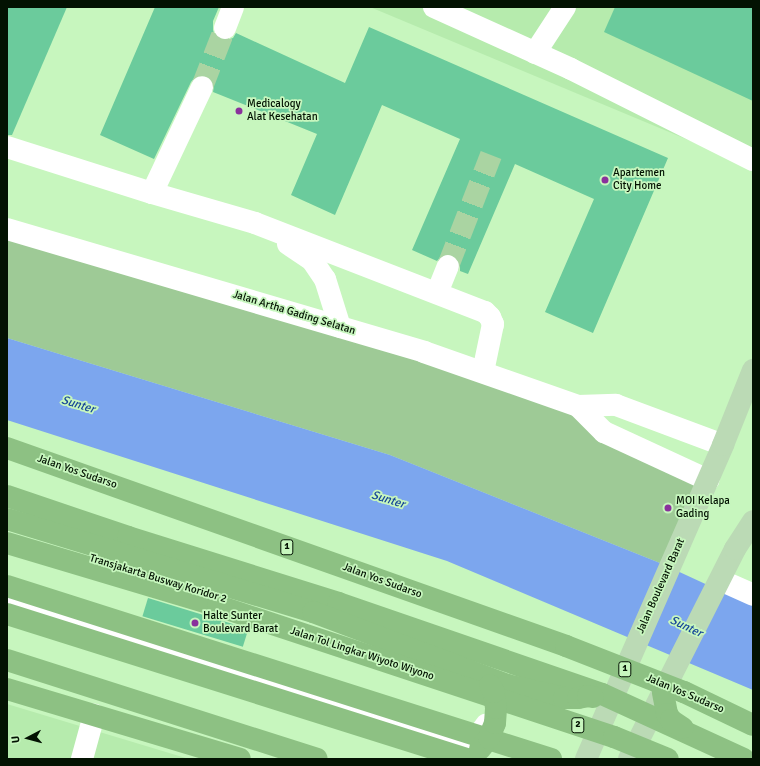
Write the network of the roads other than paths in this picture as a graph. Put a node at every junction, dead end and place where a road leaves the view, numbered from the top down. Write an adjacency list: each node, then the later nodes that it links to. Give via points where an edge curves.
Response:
1 (233, 7): 4 (street)
2 (434, 7): 5 (street)
3 (565, 7): 5 (street)
4 (225, 28)
5 (535, 53): 8 (street)
6 (202, 87): 9 (street)
7 (7, 147): 9 (street)
8 (753, 160)
9 (152, 193): 10 (street)
10 (255, 223): 13 (street); 14 (street, via 312,260 325,279)
11 (7, 230): 14 (street, Jalan Artha Gading Selatan)
12 (448, 266): 13 (street)
13 (437, 293): 16 (street, via 472,306 490,317 494,324)
14 (340, 327): 16 (street, Jalan Artha Gading Selatan)
15 (753, 370): 18 (main road, Jalan Boulevard Barat)
16 (483, 372): 17 (street, Jalan Artha Gading Selatan)
17 (578, 406): 18 (street, Jalan Artha Gading Selatan, via 616,405); 20 (street, Jalan Artha Gading Selatan, via 604,432)
18 (723, 445): 20 (main road, Jalan Boulevard Barat)
19 (7, 448): 37 (highway, Jalan Yos Sudarso / 1, via 566,646 684,692)
20 (708, 480): 35 (main road, Jalan Boulevard Barat)
21 (7, 496): 46 (highway, via 338,602 602,694)
22 (7, 519): 32 (highway, via 313,612)
23 (753, 521): 26 (main road, via 735,549)
24 (7, 534): 38 (street, Transjakarta Busway Koridor 2, via 212,595 481,691 488,696 491,712 486,725 475,740 460,744)
25 (7, 543): 45 (highway, Jalan Tol Lingkar Wiyoto Wiyono / 2, via 218,606 614,737)
26 (720, 581): 28 (street); 34 (main road)
27 (7, 586): 42 (highway)
28 (753, 595)
29 (7, 603): 38 (street, Transjakarta Busway Koridor 2, via 321,699)
30 (7, 614): 38 (highway)
31 (7, 660): 41 (highway)
32 (487, 678): 35 (highway, via 564,698 588,696); 38 (highway, via 494,692 494,723 489,738 479,750)
33 (7, 689): 36 (highway)
34 (663, 693): 44 (main road); 46 (highway, via 667,714 677,725)
35 (610, 704): 43 (main road, Jalan Boulevard Barat)
36 (94, 716): 39 (street); 40 (highway)
37 (753, 724)
38 (462, 753)
39 (82, 759)
40 (238, 759)
41 (317, 759)
42 (551, 759)
43 (586, 759)
44 (628, 759)
45 (668, 759)
46 (746, 759)

